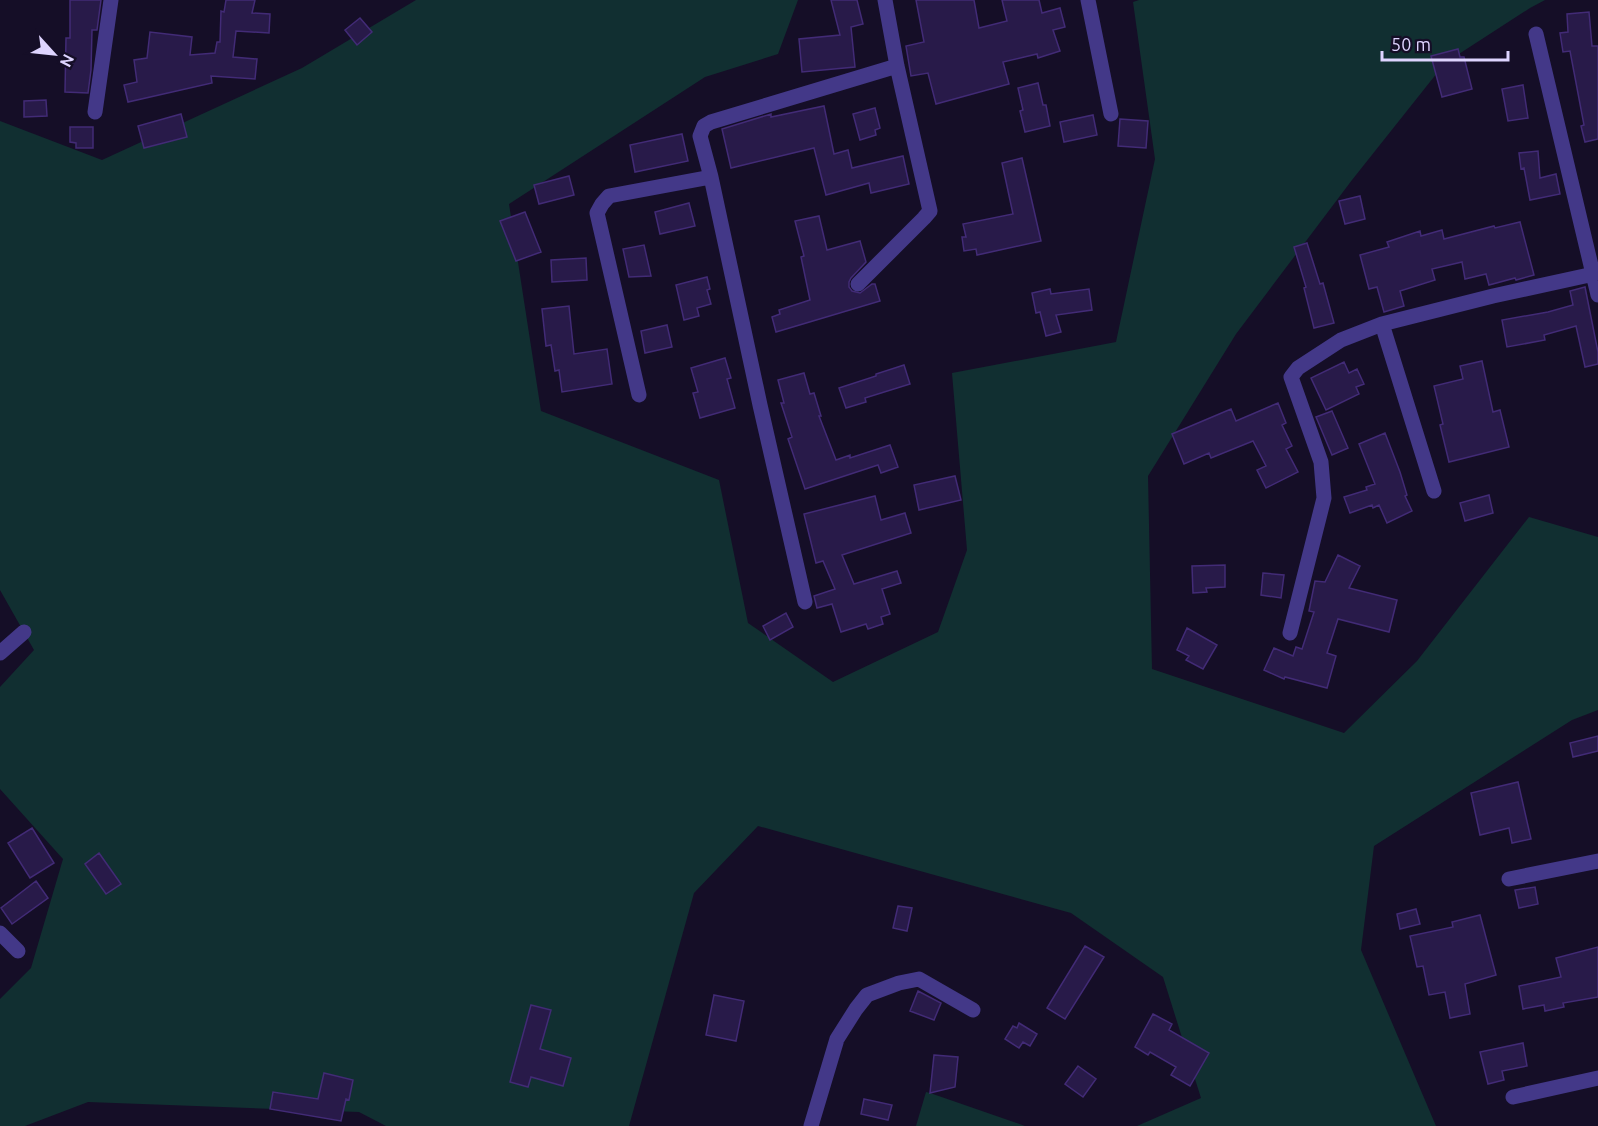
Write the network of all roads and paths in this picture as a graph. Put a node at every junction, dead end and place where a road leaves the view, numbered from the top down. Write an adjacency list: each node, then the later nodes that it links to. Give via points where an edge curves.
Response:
1 (111, 0): 6 (street)
2 (885, 0): 5 (street)
3 (1088, 0): 7 (street)
4 (1536, 34): 9 (street)
5 (897, 66): 8 (street, via 704,126 700,136); 10 (street, via 930,211)
6 (95, 112)
7 (1111, 114)
8 (711, 177): 13 (street, via 609,196 597,213); 15 (street)
9 (1596, 273): 11 (street); 12 (street)
10 (858, 284)
11 (1598, 295)
12 (1382, 324): 14 (street); 17 (street, via 1341,340 1298,368 1291,377 1321,462 1324,498)
13 (639, 395)
14 (1434, 491)
15 (805, 602)
16 (24, 632): 18 (street)
17 (1290, 633)
18 (0, 653)
19 (1598, 861): 20 (street)
20 (1509, 879)
21 (0, 933): 22 (street)
22 (18, 951)
23 (973, 1010): 26 (street, via 919,979 867,995 837,1040)
24 (1598, 1078): 25 (street)
25 (1513, 1097)
26 (812, 1126)

